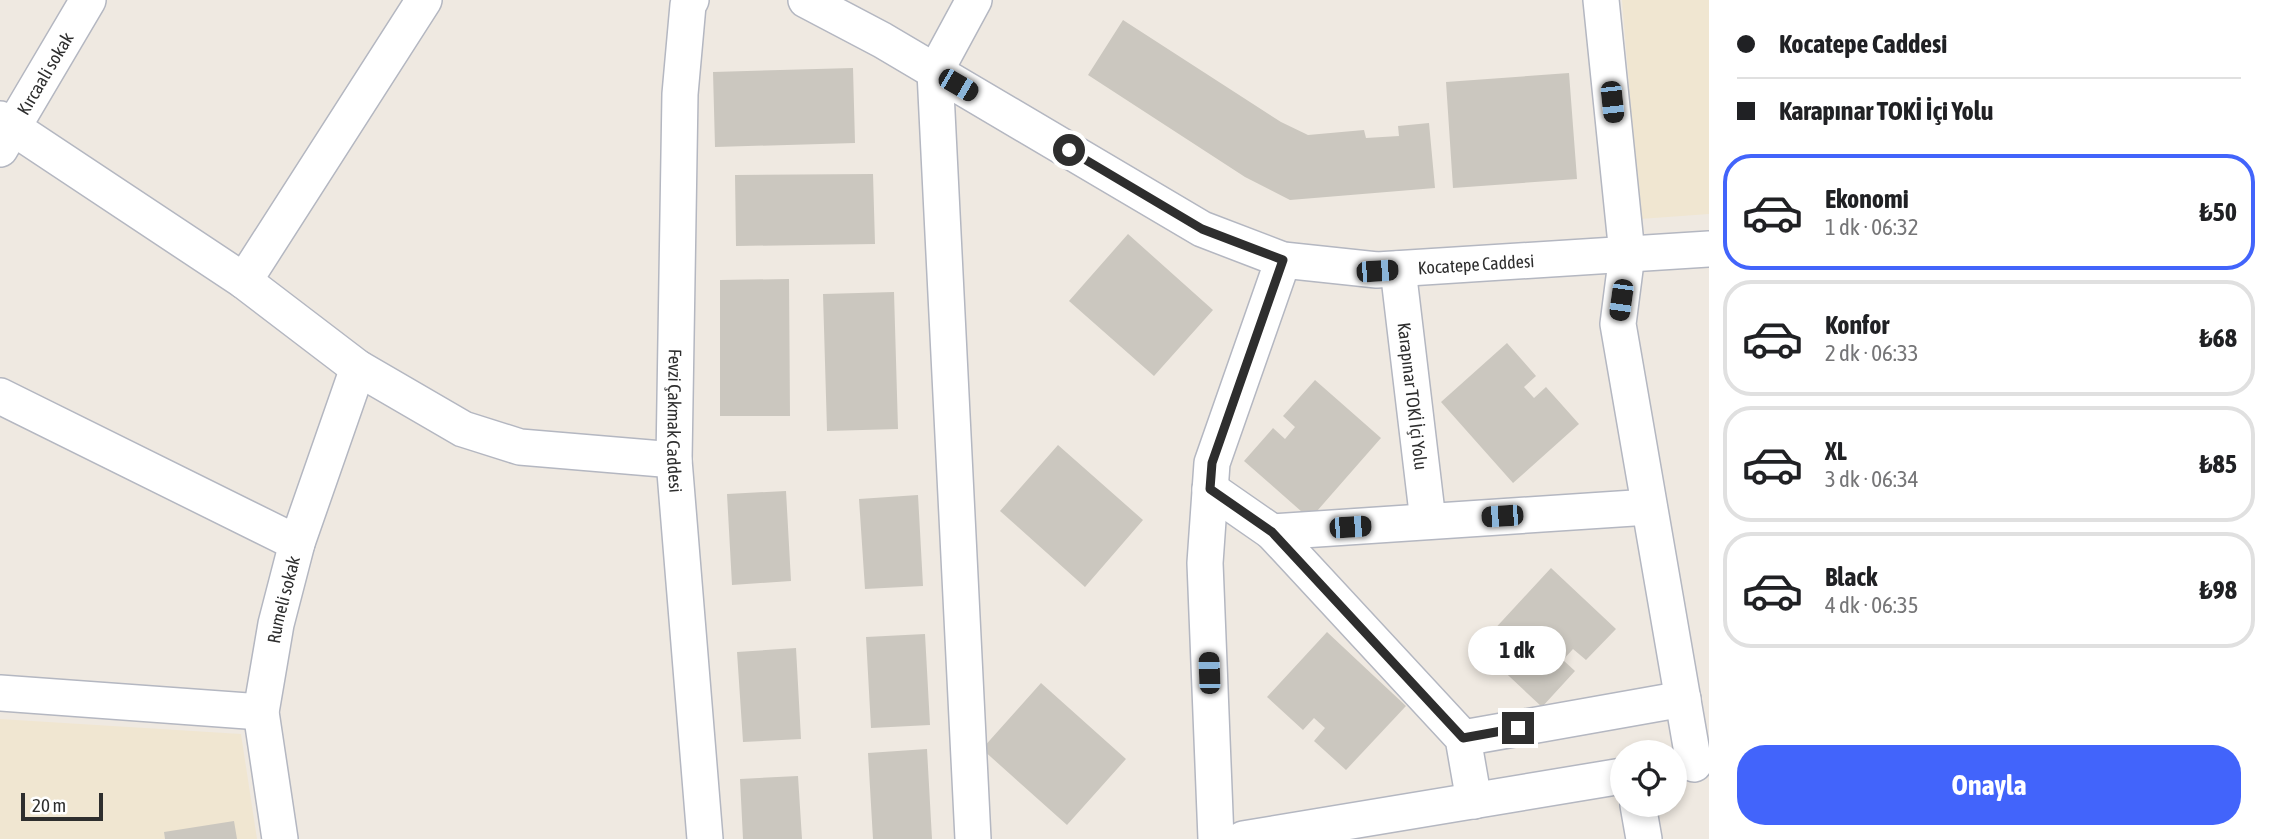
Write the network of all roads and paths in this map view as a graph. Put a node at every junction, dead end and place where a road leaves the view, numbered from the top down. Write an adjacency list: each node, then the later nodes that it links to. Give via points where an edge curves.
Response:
1 (88, 0): 8 (street, Kırcaali sokak)
2 (424, 0): 13 (street)
3 (691, 0): 16 (street, Fevzi Çakmak Caddesi, via 680,94)
4 (806, 0): 7 (street, Kocatepe Caddesi)
5 (974, 0): 7 (street)
6 (1601, 0): 10 (street)
7 (935, 72): 11 (street, Kocatepe Caddesi, via 1202,229); 32 (street)
8 (4, 132): 13 (street)
9 (1709, 248): 10 (street, Kocatepe Caddesi)
10 (1628, 254): 12 (street, Kocatepe Caddesi); 18 (street, via 1618,324)
11 (1283, 260): 12 (street, Kocatepe Caddesi, via 1377,271); 17 (street, via 1212,463)
12 (1398, 269): 19 (street, Karapınar TOKİ İçi Yolu)
13 (244, 282): 14 (street)
14 (358, 368): 16 (street, via 463,429 520,447); 21 (street, Rumeli sokak)
15 (0, 396): 21 (street)
16 (674, 460): 31 (street, Fevzi Çakmak Caddesi)
17 (1210, 489): 20 (street); 33 (street, via 1205,562)
18 (1649, 507): 19 (street); 23 (street)
19 (1429, 521): 20 (street)
20 (1272, 532): 25 (street)
21 (297, 543): 24 (street, Rumeli sokak, via 276,624)
22 (0, 693): 24 (street)
23 (1683, 699): 25 (street); 26 (street)
24 (261, 712): 30 (street, Rumeli sokak)
25 (1463, 738): 28 (street)
26 (1693, 765)
27 (1610, 778): 28 (street)
28 (1474, 801): 34 (street)
29 (1640, 817): 35 (street)
30 (280, 839)
31 (705, 839)
32 (973, 839)
33 (1216, 839)
34 (1243, 839)
35 (1644, 839)

